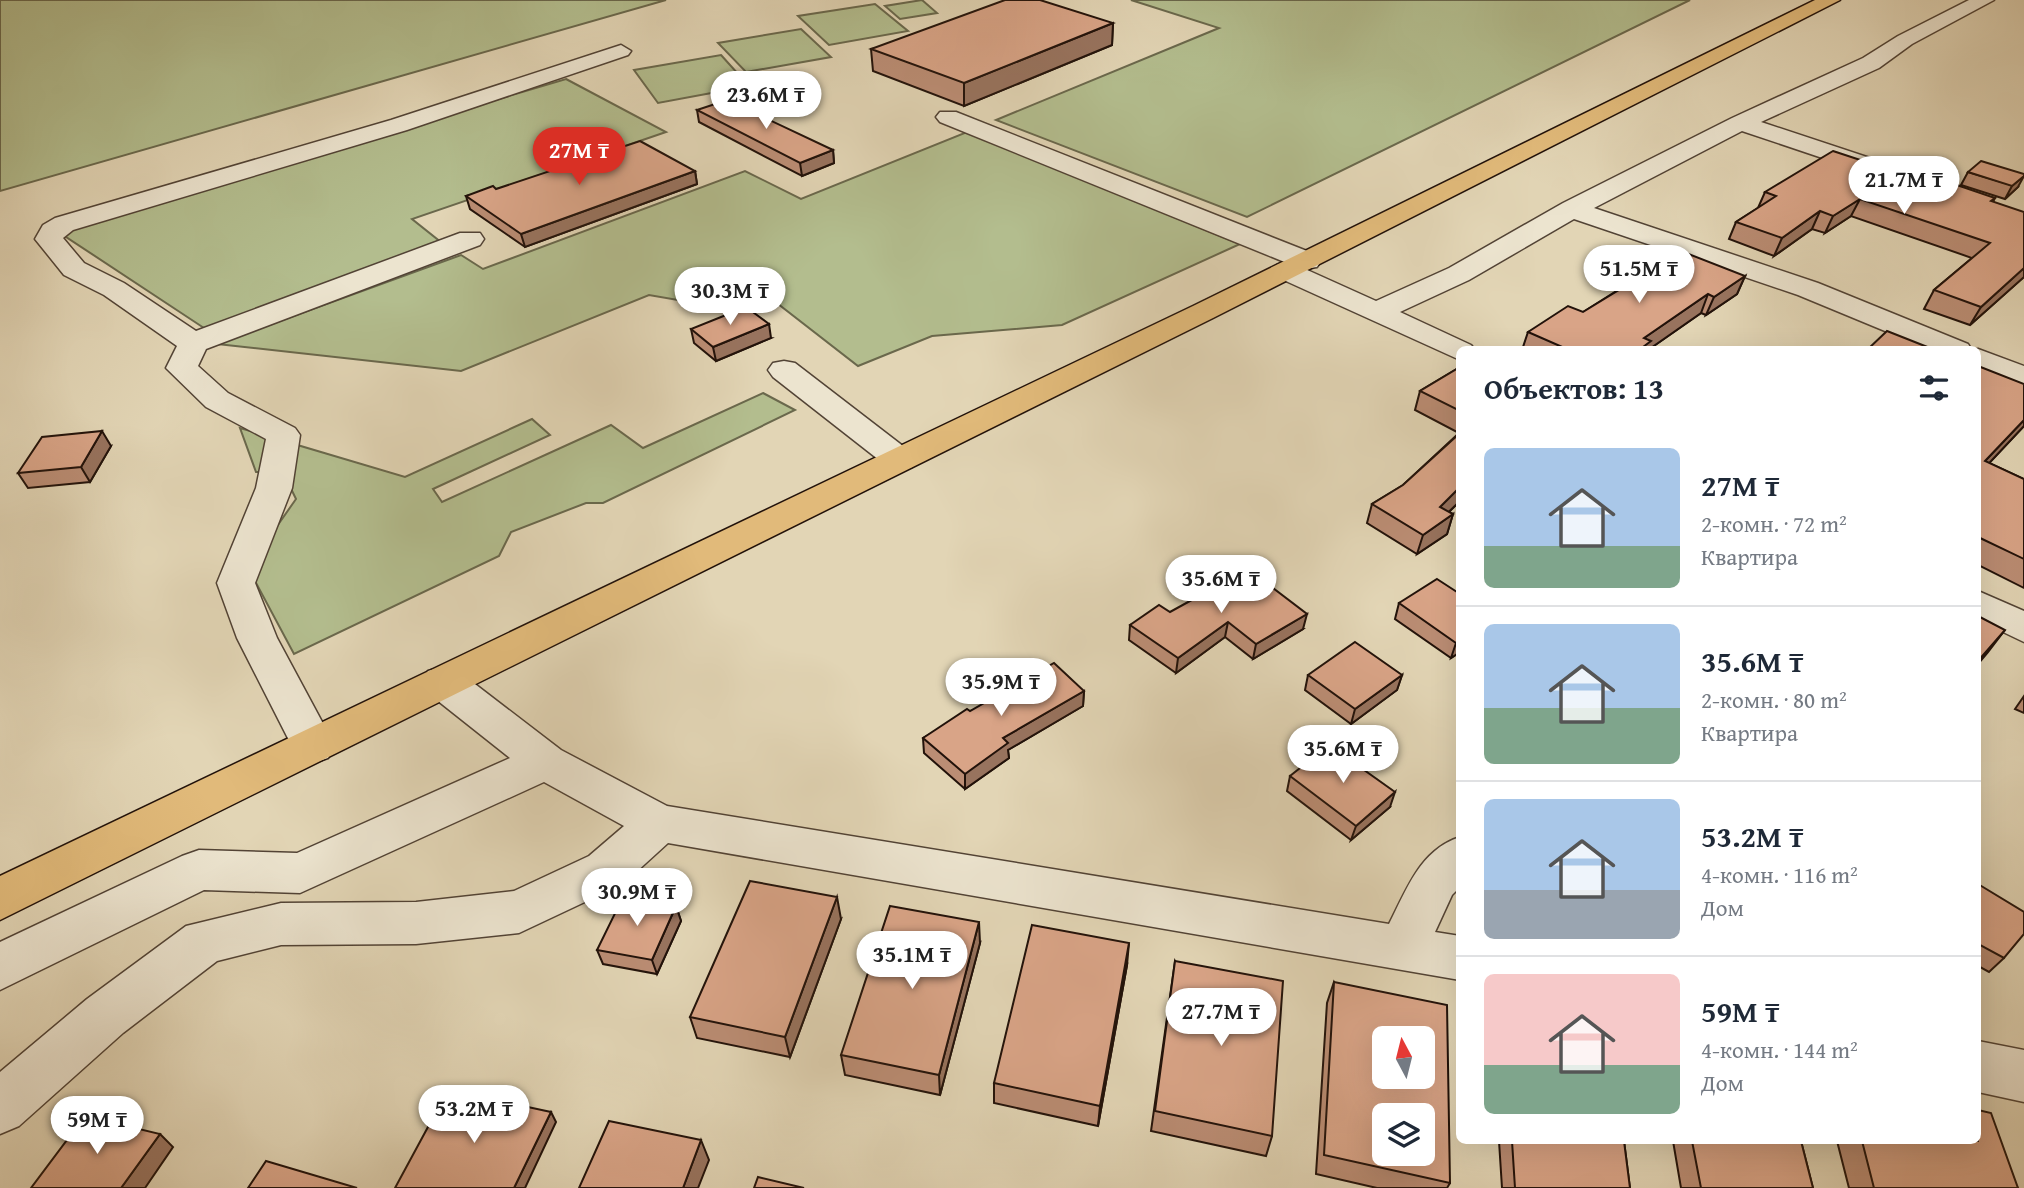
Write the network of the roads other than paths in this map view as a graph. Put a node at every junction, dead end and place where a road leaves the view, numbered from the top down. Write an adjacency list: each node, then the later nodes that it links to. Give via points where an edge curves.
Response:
1 (1984, 0): 5 (lane, via 1905,40 1871,63)
2 (1810, 5): 9 (main road)
3 (621, 51): 11 (lane, via 52,231 50,239 74,268 114,289)
4 (948, 117): 9 (lane)
5 (1741, 123): 6 (lane); 7 (lane)
6 (1908, 178)
7 (1572, 209): 10 (lane, via 1459,274); 12 (lane, via 1808,289)
8 (470, 239): 11 (lane)
9 (1297, 266): 10 (lane); 17 (main road)
10 (1375, 313): 13 (lane)
11 (193, 343): 21 (lane, via 182,368 217,400 283,435 274,488 236,583 257,638)
12 (1947, 346)
13 (1456, 349)
14 (1981, 359): 16 (lane)
15 (784, 370): 17 (lane)
16 (2024, 377)
17 (900, 460): 20 (main road)
18 (1981, 606): 19 (lane)
19 (2024, 628)
20 (443, 682): 21 (main road); 22 (lane)
21 (313, 746): 25 (main road)
22 (544, 762): 23 (lane); 28 (lane, via 300,873 199,870)
23 (659, 823): 26 (lane); 31 (lane, via 606,870 519,912 416,923 281,924 204,943 104,1016)
24 (1456, 860): 26 (lane, via 1435,881)
25 (0, 899)
26 (1402, 949): 27 (lane)
27 (1456, 957)
28 (0, 967)
29 (1981, 1068): 30 (lane)
30 (2024, 1076)
31 (0, 1107)

